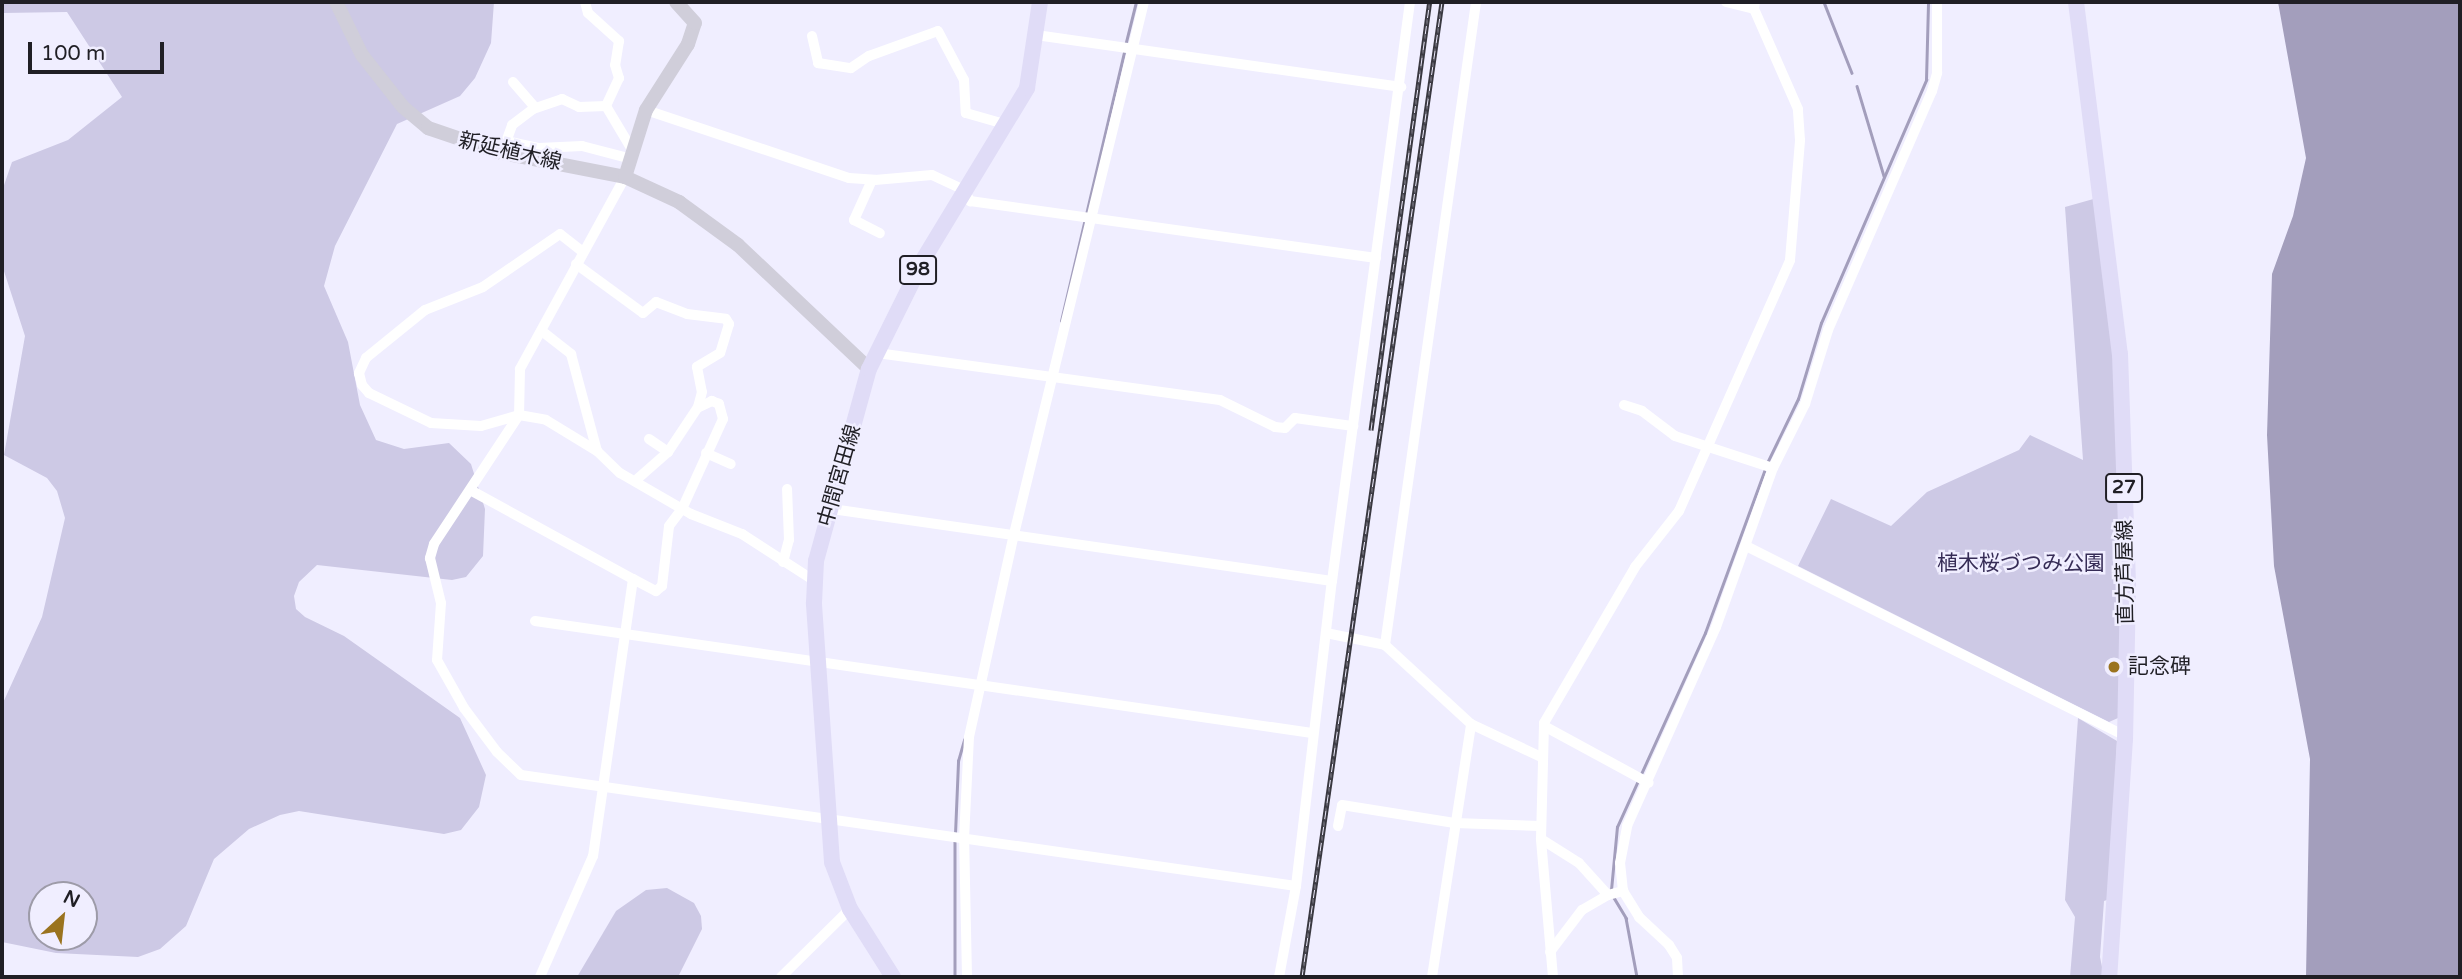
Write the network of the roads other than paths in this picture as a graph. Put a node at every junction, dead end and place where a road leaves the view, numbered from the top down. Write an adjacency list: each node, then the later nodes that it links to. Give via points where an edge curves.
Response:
1 (336, 2): 21 (main road, 新延植木線, via 362,55 403,107 453,141)
2 (585, 2): 17 (street, via 588,13 619,41 615,65 619,78)
3 (676, 2): 19 (main road, via 695,23 688,44)
4 (1040, 2): 12 (main road, 中間宮田線 / 98)
5 (1144, 2): 14 (street)
6 (1410, 2): 16 (street)
7 (1476, 2): 60 (street)
8 (1726, 2): 10 (street)
9 (1937, 2): 45 (street, via 1937,72 1932,91 1828,330 1805,404)
10 (1755, 5): 40 (street, via 1798,109 1795,225 1780,291)
11 (2074, 5): 66 (main road, 直方芦屋線 / 27, via 2120,354 2128,585)
12 (1036, 35): 14 (street); 20 (main road, 中間宮田線 / 98, via 1027,88)
13 (812, 36): 20 (street, via 818,63 851,68 869,56 938,32 964,80 967,113)
14 (1132, 48): 16 (street); 26 (street)
15 (513, 82): 18 (street)
16 (1401, 87): 29 (street)
17 (606, 106): 18 (street, via 579,107 562,99); 22 (street)
18 (535, 107): 21 (street, via 516,119)
19 (646, 110): 22 (main road); 24 (street, via 753,149)
20 (1004, 124): 25 (main road, 中間宮田線 / 98)
21 (504, 147): 22 (street, via 582,146); 23 (main road, 新延植木線)
22 (629, 153): 23 (main road)
23 (625, 177): 28 (street); 33 (main road, 新延植木線, via 711,223)
24 (872, 180): 25 (street, via 932,175); 27 (street, via 854,220)
25 (964, 190): 26 (street, via 970,201); 32 (main road, 中間宮田線 / 98)
26 (1092, 218): 29 (street); 34 (street)
27 (880, 233)
28 (583, 252): 30 (street); 37 (street, via 560,233 483,287 425,310 360,365 362,385 369,393 431,423 481,426)
29 (1376, 258): 38 (street)
30 (576, 264): 31 (street); 36 (street, via 643,313 656,302 687,314 726,319 729,324 720,353 697,367 702,392)
31 (542, 332): 37 (street, via 520,369); 41 (street, via 571,354)
32 (877, 353): 33 (main road, 中間宮田線 / 98); 34 (street)
33 (869, 369): 50 (main road, 中間宮田線 / 98)
34 (1053, 378): 38 (street, via 1220,400 1275,427 1285,428 1295,418); 51 (street)
35 (1625, 405): 40 (street, via 1642,411 1675,436)
36 (698, 407): 42 (street); 43 (street, via 712,401 719,404 723,419)
37 (519, 415): 41 (street, via 546,420); 48 (street)
38 (1353, 426): 56 (street)
39 (649, 439): 42 (street)
40 (1709, 449): 45 (street); 64 (street, via 1679,512 1635,567 1556,696)
41 (597, 451): 46 (street)
42 (668, 452): 46 (street)
43 (706, 453): 44 (street); 49 (street)
44 (731, 464)
45 (1773, 468): 52 (street)
46 (635, 481): 49 (street)
47 (787, 489): 53 (street, via 789,541)
48 (472, 491): 54 (street); 69 (street, via 434,544 430,558 441,603 438,660 464,708 521,775)
49 (682, 509): 53 (street, via 742,534); 54 (street, via 669,526 662,586 656,591)
50 (832, 509): 51 (street); 55 (main road, 中間宮田線 / 98)
51 (1014, 534): 56 (street); 62 (street)
52 (1746, 546): 66 (street); 68 (street)
53 (783, 562): 55 (street)
54 (633, 579): 59 (street)
55 (813, 580): 61 (main road, 中間宮田線 / 98)
56 (1332, 581): 58 (street)
57 (535, 621): 59 (street)
58 (1326, 633): 60 (street); 65 (street)
59 (623, 634): 61 (street); 69 (street)
60 (1385, 645): 63 (street)
61 (817, 660): 62 (street); 70 (main road, 中間宮田線 / 98)
62 (980, 685): 65 (street); 74 (street, via 965,761)
63 (1471, 724): 67 (street); 71 (street)
64 (1544, 726): 67 (street); 68 (street)
65 (1312, 733): 76 (street)
66 (2125, 736): 89 (main road, 直方芦屋線 / 27)
67 (1541, 757): 73 (street)
68 (1649, 783): 77 (street, via 1621,846)
69 (603, 787): 70 (street); 81 (street, via 593,856)
70 (828, 820): 74 (street); 79 (main road, 中間宮田線 / 98, via 832,862)
71 (1455, 823): 72 (street, via 1342,805); 73 (street); 86 (street)
72 (1338, 826)
73 (1541, 827): 75 (street)
74 (964, 839): 76 (street); 84 (street)
75 (1541, 839): 78 (street, via 1579,863); 80 (street)
76 (1296, 886): 85 (street)
77 (1623, 891): 78 (street); 88 (street, via 1639,918 1673,951)
78 (1608, 895): 80 (street, via 1582,910)
79 (850, 909): 82 (street); 83 (main road, 中間宮田線 / 98)
80 (1550, 952): 87 (street)
81 (540, 977)
82 (781, 977)
83 (893, 977)
84 (967, 977)
85 (1279, 977)
86 (1432, 977)
87 (1553, 977)
88 (1678, 977)
89 (2109, 977)

